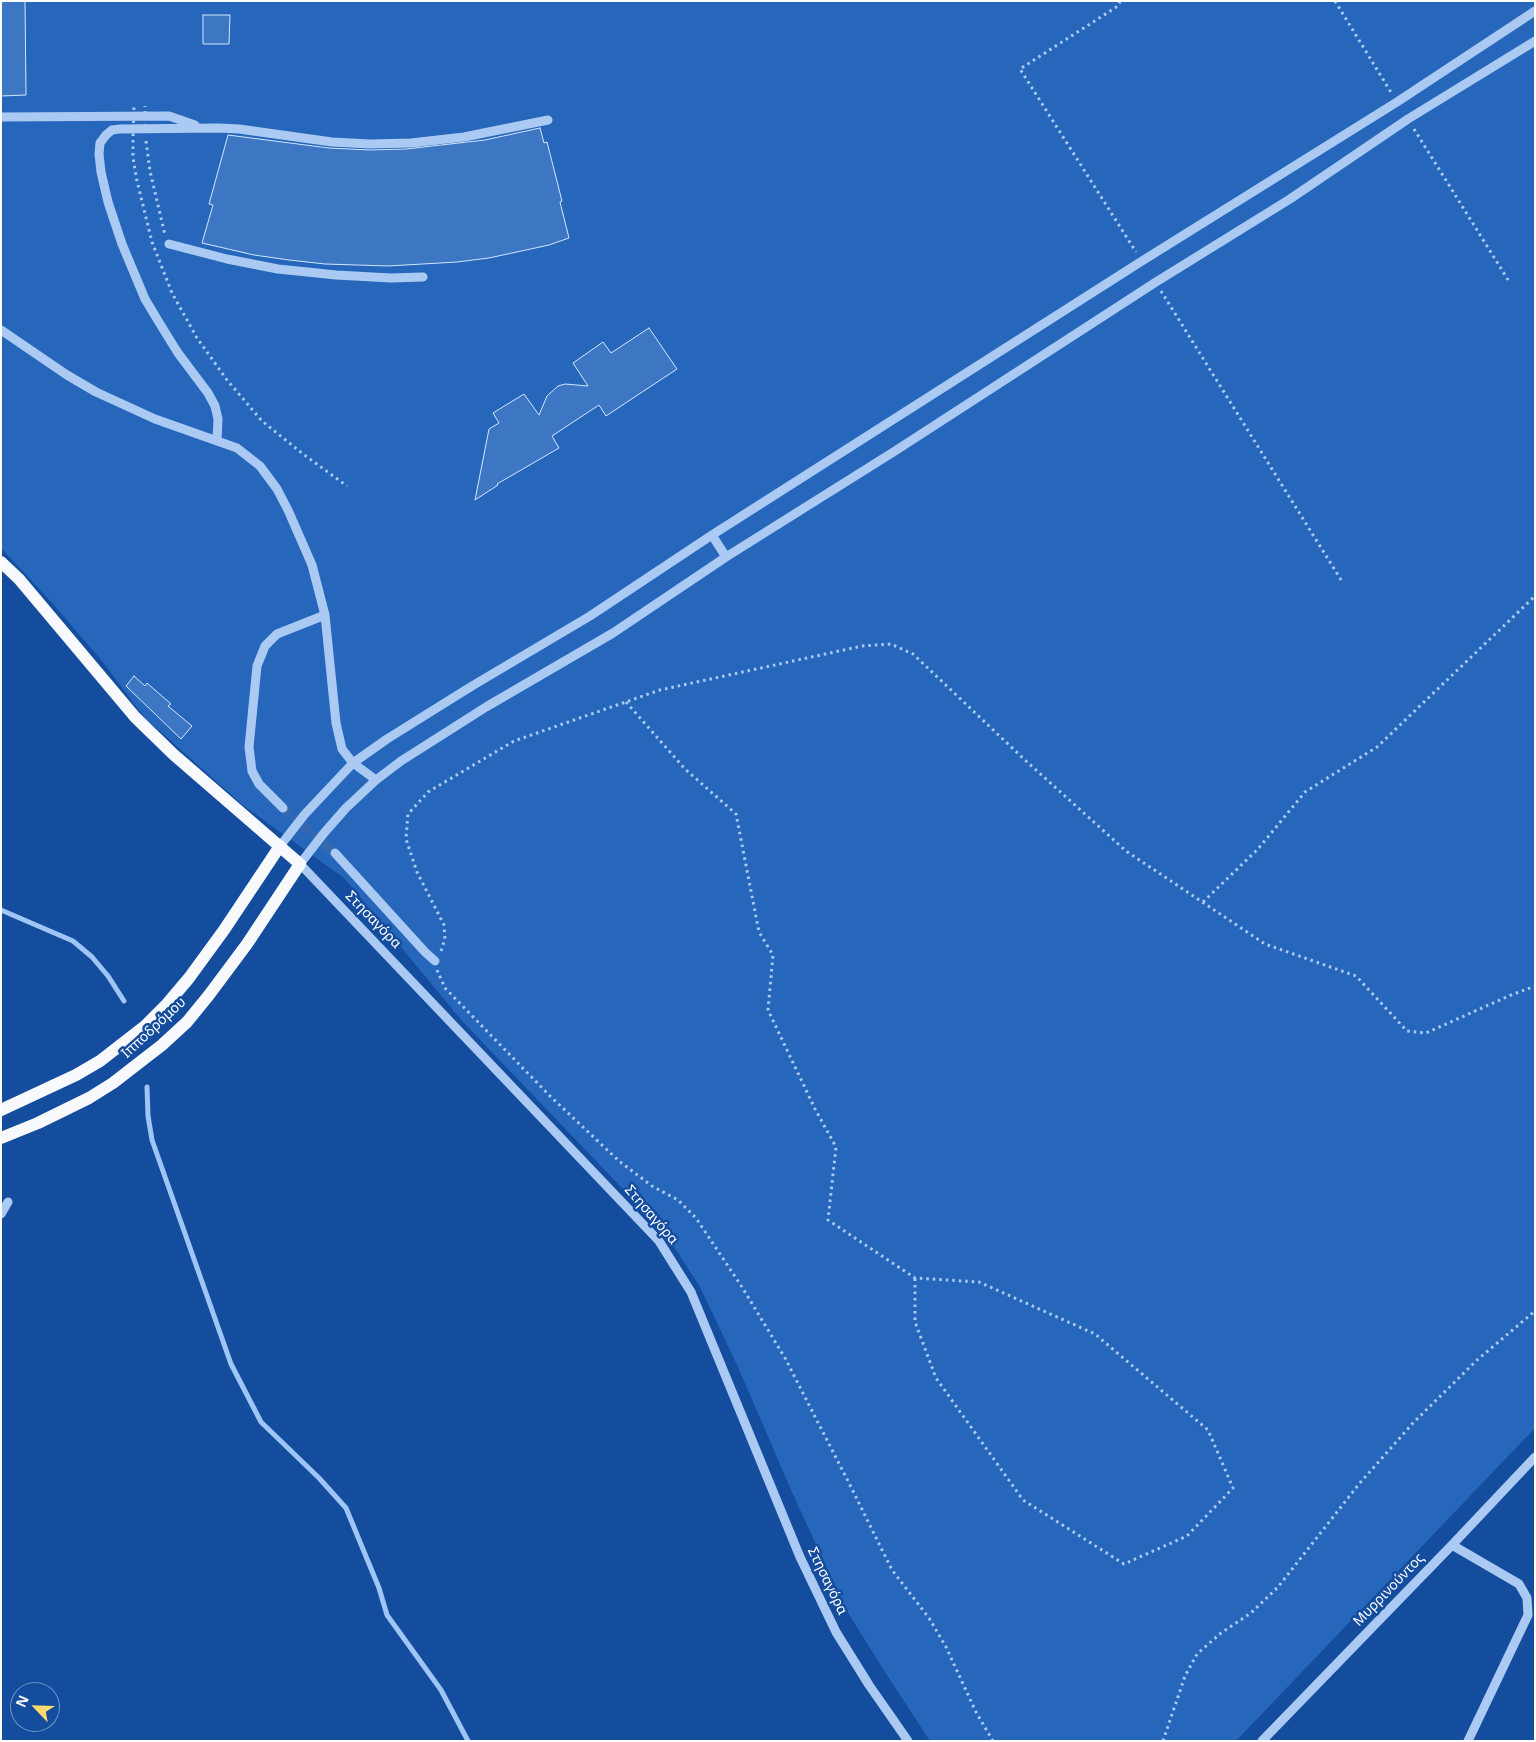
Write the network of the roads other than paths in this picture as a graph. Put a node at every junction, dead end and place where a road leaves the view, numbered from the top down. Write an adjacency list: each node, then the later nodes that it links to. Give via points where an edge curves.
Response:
1 (1535, 10): 10 (street, via 1397,102)
2 (1535, 41): 11 (street, via 1408,119 1290,199)
3 (1, 117): 5 (street, via 169,116)
4 (548, 120): 5 (street, via 464,137 370,144 239,129)
5 (202, 128): 9 (street, via 112,130 100,144 99,154 108,202 122,244 145,299 215,406)
6 (169, 244): 7 (street, via 278,269 354,276)
7 (423, 277)
8 (1, 330): 9 (street, via 96,392 155,419)
9 (217, 440): 13 (street, via 237,448 260,466 277,489 312,564)
10 (712, 535): 11 (street); 14 (street, via 590,616 414,721)
11 (726, 558): 15 (street, via 614,633 486,707)
12 (1, 562): 17 (main road, via 135,717)
13 (325, 615): 14 (street, via 336,723 342,749); 16 (street, via 277,634 265,646 257,666 249,747 252,771 259,784)
14 (353, 762): 15 (street); 17 (street)
15 (376, 780): 19 (street, via 346,808)
16 (283, 808)
17 (280, 846): 19 (main road); 21 (main road, Ιπποδρόμου, via 189,978 145,1026 100,1061)
18 (335, 853): 20 (street)
19 (300, 864): 22 (main road, Ιπποδρόμου, via 209,995 162,1045 89,1098); 27 (street, Στησαγόρα, via 659,1241 691,1292 800,1556 836,1632)
20 (435, 961)
21 (1, 1110)
22 (1, 1138)
23 (8, 1202): 24 (street)
24 (1, 1214)
25 (1535, 1457): 26 (street, Μυρρινούντος)
26 (1452, 1545): 28 (street, Μυρρινούντος); 29 (street, via 1519,1584 1527,1598 1528,1614)
27 (908, 1741)
28 (1262, 1741)
29 (1468, 1741)

